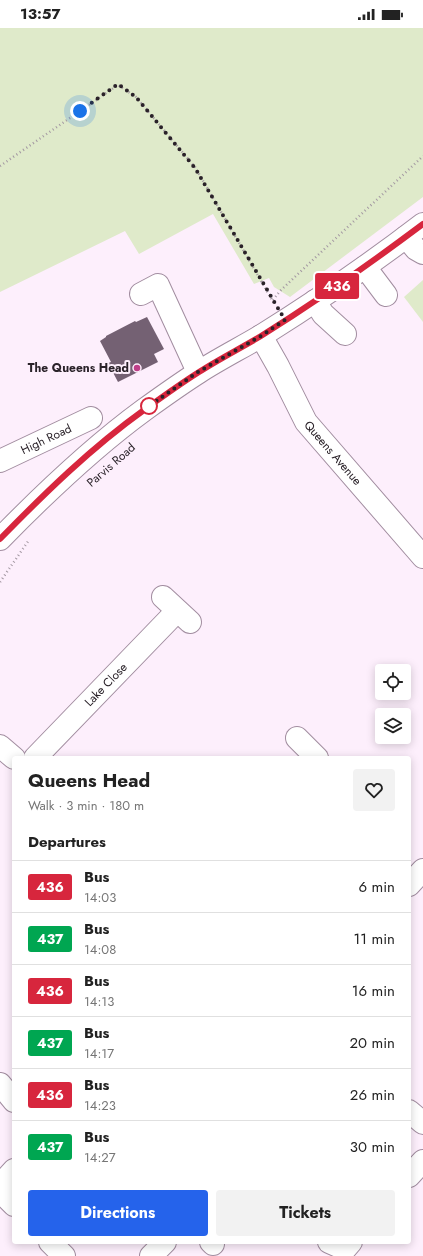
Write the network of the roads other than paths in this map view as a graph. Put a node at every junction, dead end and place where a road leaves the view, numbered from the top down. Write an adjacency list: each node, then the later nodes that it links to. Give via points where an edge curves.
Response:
1 (423, 224): 2 (street, Parvis Road)
2 (406, 237): 3 (street); 4 (street, Parvis Road)
3 (423, 253)
4 (365, 267): 6 (street); 7 (street, Parvis Road)
5 (141, 294): 10 (street, via 158,285)
6 (386, 295)
7 (314, 301): 8 (street, via 323,314); 9 (street, Parvis Road)
8 (345, 334)
9 (261, 336): 10 (street, Parvis Road); 14 (street, Queens Avenue, via 306,422)
10 (198, 372): 13 (street, Parvis Road, via 143,410 83,458)
11 (92, 418): 12 (street, High Road)
12 (0, 461)
13 (0, 539)
14 (423, 556)
15 (176, 610): 19 (street, Lake Close)
16 (297, 738): 20 (street)
17 (0, 746): 18 (street)
18 (12, 756)
19 (37, 756)
20 (315, 756)
21 (423, 870): 22 (street)
22 (411, 883)
23 (0, 1084): 24 (street)
24 (12, 1099)
25 (411, 1113): 26 (street)
26 (423, 1123)
27 (423, 1161): 29 (street)
28 (12, 1172): 30 (street)
29 (411, 1174)
30 (0, 1185)
31 (0, 1191): 32 (street)
32 (12, 1203)
33 (52, 1244): 35 (street)
34 (163, 1244): 36 (street)
35 (64, 1256)
36 (151, 1256)

